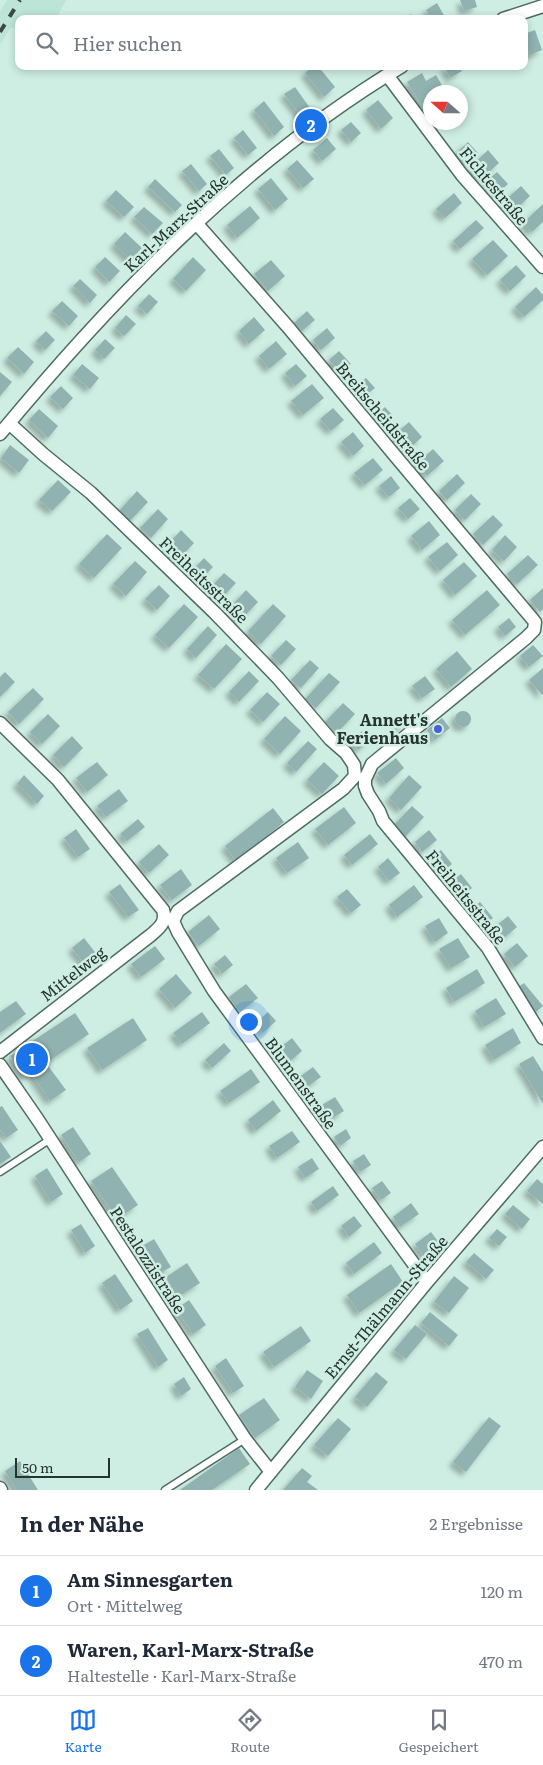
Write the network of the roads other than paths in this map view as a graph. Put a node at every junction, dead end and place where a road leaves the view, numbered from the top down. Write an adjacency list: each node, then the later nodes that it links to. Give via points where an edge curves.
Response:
1 (543, 6): 2 (street)
2 (516, 15)
3 (395, 70): 4 (street, Karl-Marx-Straße)
4 (387, 75): 5 (street, Karl-Marx-Straße, via 269,160); 6 (street, Fichtestraße, via 462,175)
5 (197, 224): 7 (street, Karl-Marx-Straße, via 131,287); 9 (street, Breitscheidstraße, via 288,326)
6 (543, 267)
7 (9, 423): 8 (street, Karl-Marx-Straße); 11 (street, Freiheitsstraße, via 96,499 222,620 346,753)
8 (0, 434)
9 (539, 625): 11 (street)
10 (0, 723): 12 (street, Blumenstraße, via 58,780)
11 (360, 777): 12 (street); 13 (street, Freiheitsstraße, via 387,827 488,948)
12 (169, 920): 14 (street, Mittelweg); 19 (street, Blumenstraße, via 214,991)
13 (543, 1038)
14 (0, 1052)
15 (0, 1065): 16 (street, Pestalozzistraße)
16 (49, 1140): 18 (lane); 20 (street, Pestalozzistraße)
17 (543, 1147): 19 (street, Ernst-Thälmann-Straße)
18 (0, 1172)
19 (427, 1282): 21 (street, Ernst-Thälmann-Straße)
20 (245, 1439): 21 (street, Pestalozzistraße); 22 (lane)
21 (270, 1472): 23 (street, Ernst-Thälmann-Straße)
22 (165, 1490)
23 (256, 1490)

